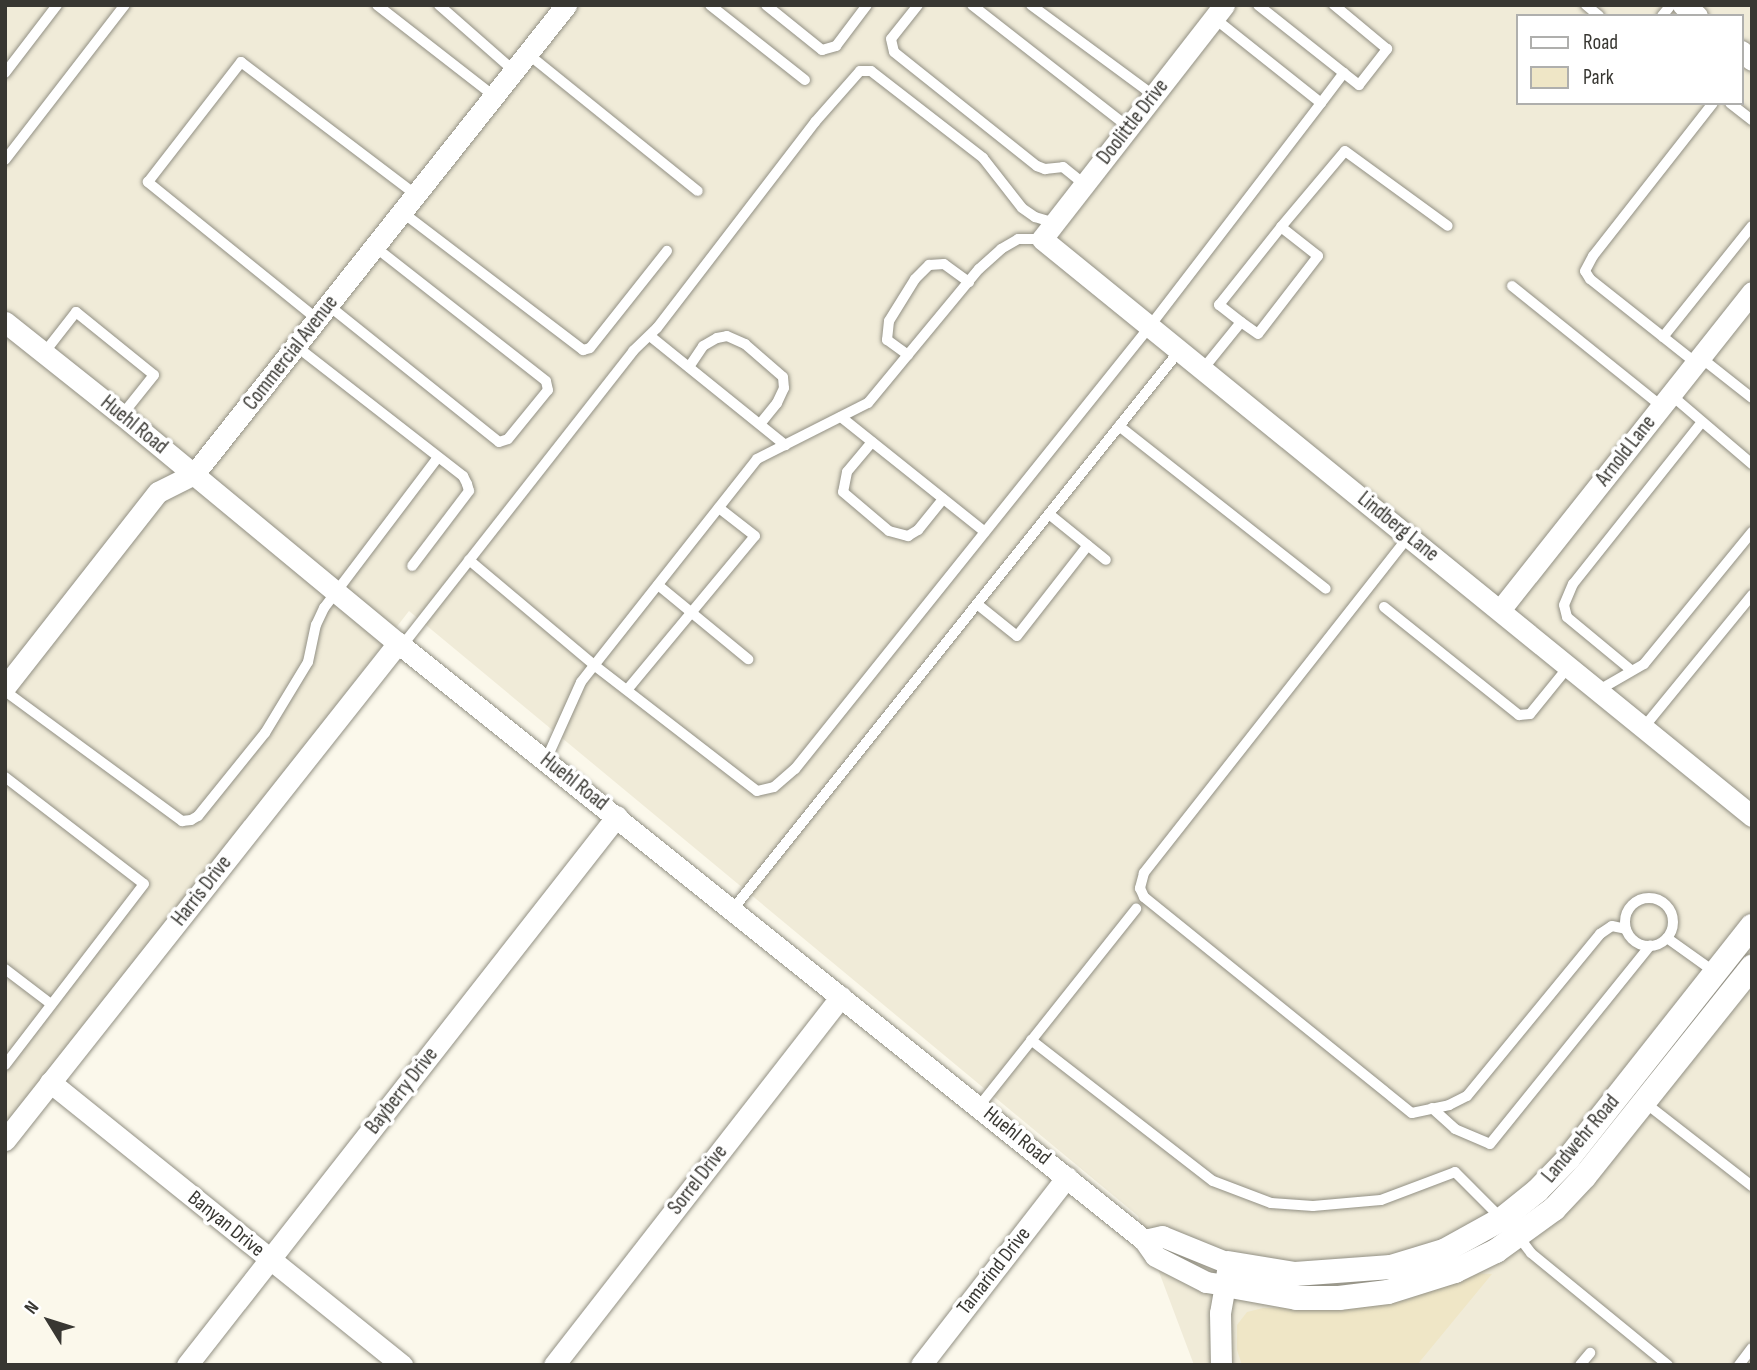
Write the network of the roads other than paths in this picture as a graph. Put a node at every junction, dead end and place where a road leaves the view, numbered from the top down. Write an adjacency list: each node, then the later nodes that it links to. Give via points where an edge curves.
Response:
1 (57, 5): 17 (lane)
2 (125, 5): 27 (lane)
3 (377, 5): 21 (lane)
4 (439, 5): 16 (lane)
5 (566, 5): 15 (street, Commercial Avenue)
6 (710, 5): 19 (lane)
7 (766, 5): 8 (lane, via 822,50 836,46)
8 (867, 5)
9 (918, 5): 28 (lane, via 891,39 894,52 1037,166 1063,167)
10 (972, 5): 26 (lane)
11 (1031, 5): 20 (lane)
12 (1258, 5): 18 (lane)
13 (1334, 5): 18 (lane, via 1387,48 1359,85)
14 (1219, 12): 20 (street, Doolittle Drive); 22 (lane)
15 (528, 54): 16 (street, Commercial Avenue); 29 (lane)
16 (514, 71): 21 (street, Commercial Avenue)
17 (5, 73)
18 (1344, 73): 22 (lane)
19 (804, 80)
20 (1153, 95): 26 (street, Doolittle Drive)
21 (494, 96): 30 (street, Commercial Avenue)
22 (1321, 103): 44 (lane)
23 (1711, 105): 46 (lane, via 1585,271)
24 (1733, 105): 25 (lane)
25 (1752, 120)
26 (1128, 127): 28 (street, Doolittle Drive)
27 (5, 160)
28 (1084, 184): 35 (street, Doolittle Drive)
29 (698, 191)
30 (416, 195): 31 (street, Commercial Avenue); 41 (lane, via 241,62 148,182)
31 (402, 212): 36 (street, Commercial Avenue); 37 (lane, via 583,350 590,348)
32 (1448, 226): 34 (lane, via 1345,151)
33 (1752, 226): 46 (lane)
34 (1281, 227): 42 (lane, via 1219,305); 42 (lane, via 1318,256 1258,334)
35 (1049, 231): 38 (lane, via 1010,244); 44 (street, Lindberg Lane); 45 (lane, via 1022,208 983,158 872,71 860,71 815,122)
36 (375, 247): 41 (street, Commercial Avenue); 41 (lane, via 546,381 548,390 508,439 499,442)
37 (667, 251)
38 (969, 282): 50 (lane); 50 (lane, via 944,264 929,265 915,279 889,321 887,340)
39 (1513, 286): 55 (lane)
40 (1752, 292): 51 (street, Arnold Lane)
41 (323, 312): 47 (street, Commercial Avenue)
42 (1241, 322): 53 (lane)
43 (5, 323): 49 (street, Huehl Road)
44 (1150, 326): 48 (street, Lindberg Lane); 69 (lane)
45 (650, 336): 52 (lane); 73 (lane, via 633,351)
46 (1663, 337): 51 (lane)
47 (296, 345): 63 (lane); 65 (street, Commercial Avenue)
48 (1180, 350): 53 (street, Lindberg Lane); 60 (lane)
49 (44, 353): 56 (street, Huehl Road); 56 (lane, via 76,312 154,375)
50 (908, 355): 57 (lane, via 868,404)
51 (1698, 360): 54 (lane); 55 (street, Arnold Lane)
52 (689, 367): 59 (lane); 59 (lane, via 704,346 717,338 727,335 746,344 783,377 777,403)
53 (1203, 369): 71 (street, Lindberg Lane)
54 (1751, 395)
55 (1666, 400): 58 (lane); 82 (street, Arnold Lane)
56 (122, 415): 65 (street, Huehl Road)
57 (841, 417): 61 (lane); 62 (lane)
58 (1702, 422): 64 (lane); 88 (lane, via 1573,584 1564,605 1567,617)
59 (760, 424): 62 (lane)
60 (1119, 426): 68 (lane); 77 (lane)
61 (872, 442): 66 (lane); 66 (lane, via 847,472 843,492 888,531 908,536)
62 (785, 445): 67 (lane, via 757,459)
63 (438, 457): 75 (lane, via 463,476 469,491); 78 (lane)
64 (1752, 464)
65 (194, 474): 78 (street, Huehl Road); 89 (street, Commercial Avenue, via 158,492)
66 (943, 499): 69 (lane)
67 (719, 508): 76 (lane); 83 (lane, via 755,537)
68 (1049, 514): 72 (lane); 80 (lane)
69 (985, 532): 90 (lane, via 795,769 774,788 757,791)
70 (1752, 532): 88 (lane, via 1644,664)
71 (1409, 536): 82 (street, Lindberg Lane); 113 (lane, via 1144,873 1140,888 1144,897 1221,961 1412,1113)
72 (1088, 545): 74 (lane); 80 (lane, via 1017,636)
73 (469, 560): 84 (lane); 86 (lane)
74 (1106, 560)
75 (412, 566)
76 (658, 585): 83 (lane); 86 (lane)
77 (1326, 589)
78 (335, 590): 84 (street, Huehl Road); 89 (lane, via 316,625 308,662 265,733 191,820 182,821)
79 (1752, 595): 92 (lane)
80 (977, 604): 97 (lane)
81 (1384, 607): 87 (lane, via 1519,715 1530,714)
82 (1500, 610): 87 (street, Lindberg Lane)
83 (691, 612): 85 (lane); 90 (lane)
84 (400, 644): 93 (street, Huehl Road); 110 (street, Harris Drive)
85 (747, 659)
86 (594, 665): 90 (lane); 93 (lane, via 581,682)
87 (1569, 666): 91 (street, Lindberg Lane)
88 (1631, 670): 91 (lane)
89 (5, 689)
90 (627, 690)
91 (1599, 690): 92 (street, Lindberg Lane)
92 (1644, 727): 96 (street, Lindberg Lane)
93 (546, 760): 95 (street, Huehl Road)
94 (5, 777): 107 (lane, via 144,884)
95 (617, 816): 97 (street, Huehl Road); 119 (street, Bayberry Drive)
96 (1752, 816)
97 (733, 909): 106 (street, Huehl Road)
98 (1136, 909): 108 (lane)
99 (1752, 926): 105 (street, Landwehr Road)
100 (1626, 929): 101 (lane, via 1632,906 1646,898 1655,899 1672,915); 102 (lane, via 1635,941); 113 (lane, via 1612,926 1600,934 1467,1096)
101 (1667, 938): 102 (lane); 105 (lane)
102 (1650, 946): 113 (lane, via 1490,1143 1455,1129)
103 (1752, 967): 111 (street, Landwehr Road)
104 (5, 969): 107 (lane)
105 (1716, 973): 111 (street, Landwehr Road)
106 (841, 996): 112 (street, Huehl Road); 125 (street, Sorrel Drive)
107 (51, 1004): 109 (lane)
108 (1031, 1040): 112 (lane); 117 (lane, via 1213,1181 1271,1203 1313,1206 1381,1200 1455,1172)
109 (5, 1065)
110 (50, 1082): 114 (street, Harris Drive); 119 (street, Banyan Drive)
111 (1634, 1094): 116 (lane); 117 (street, Landwehr Road, via 1537,1191); 118 (street, Landwehr Road, via 1585,1176)
112 (979, 1105): 115 (street, Huehl Road)
113 (1432, 1108)
114 (5, 1140)
115 (1068, 1177): 120 (street, Huehl Road, via 1144,1240 1162,1237); 126 (street, Tamarind Drive)
116 (1752, 1186)
117 (1502, 1219): 120 (street, Landwehr Road, via 1444,1251 1391,1267)
118 (1519, 1237): 120 (street, Landwehr Road, via 1455,1272 1388,1292 1297,1298); 129 (lane, via 1531,1253)
119 (270, 1259): 123 (street, Bayberry Drive); 124 (street, Banyan Drive)
120 (1227, 1274): 127 (street, via 1218,1336)
121 (1752, 1348): 130 (lane)
122 (1590, 1353): 128 (lane)
123 (187, 1365)
124 (402, 1365)
125 (554, 1365)
126 (921, 1365)
127 (1221, 1365)
128 (1580, 1365)
129 (1668, 1365)
130 (1739, 1365)

